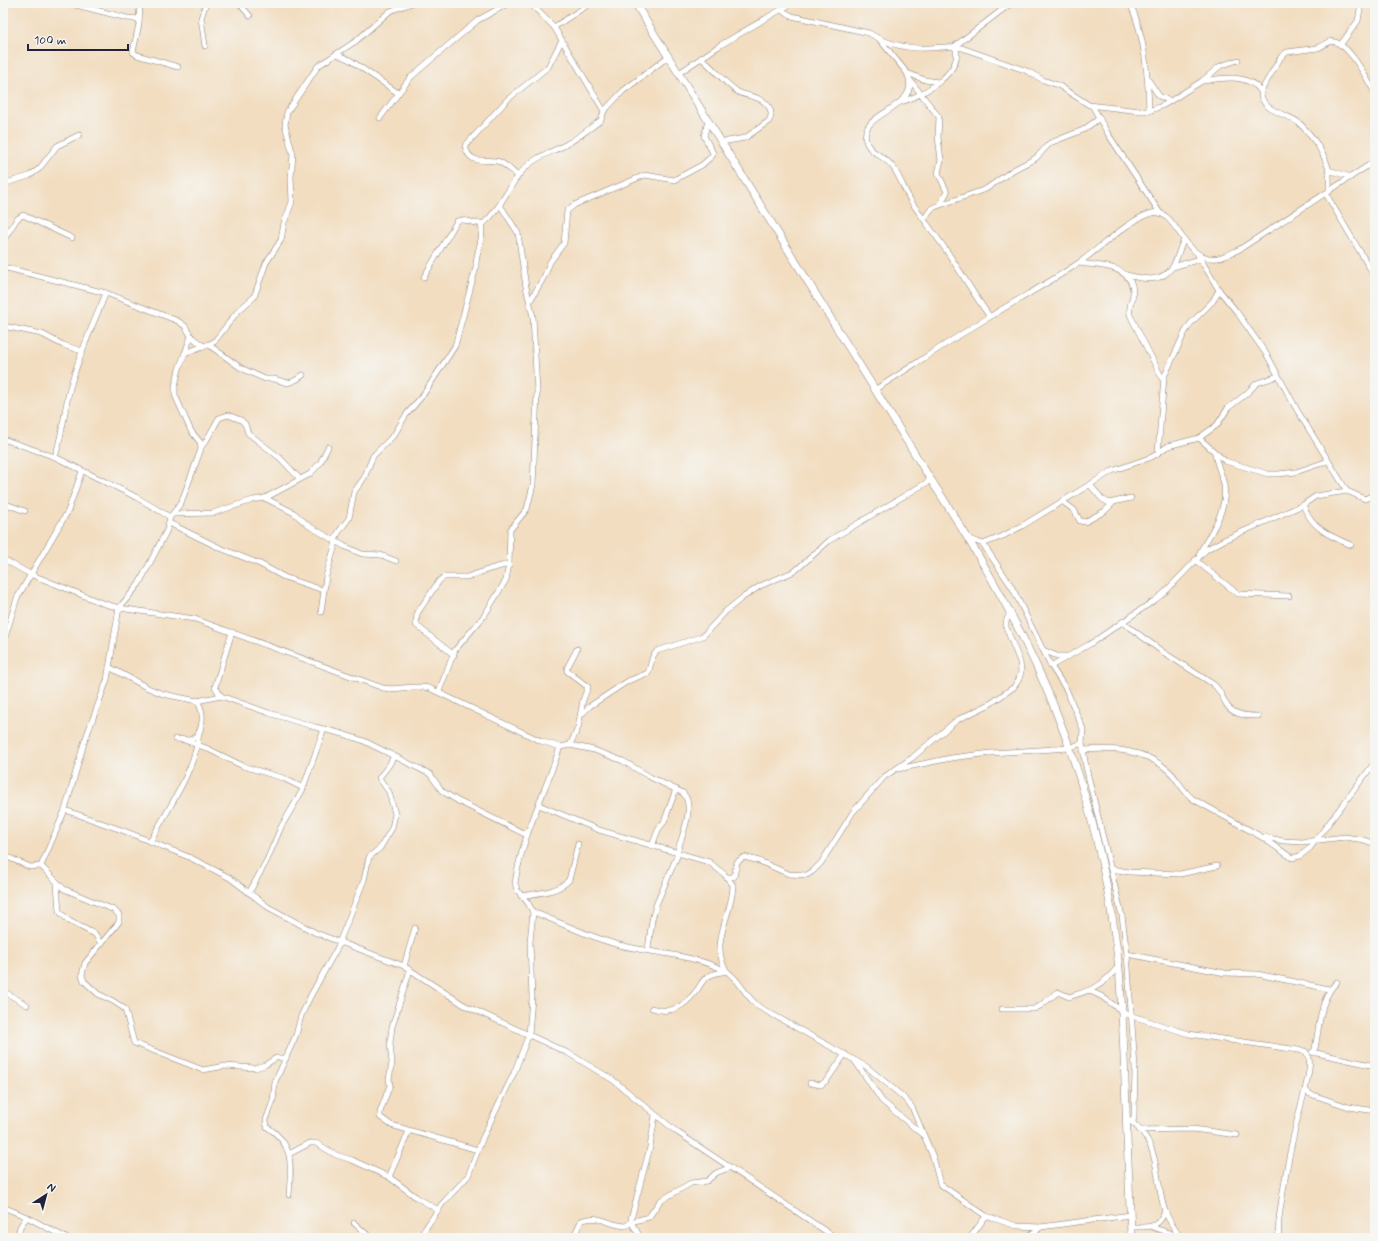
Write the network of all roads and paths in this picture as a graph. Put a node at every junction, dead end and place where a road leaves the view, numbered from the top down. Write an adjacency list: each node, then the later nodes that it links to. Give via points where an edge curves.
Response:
1 (140, 3): 16 (street)
2 (206, 3): 21 (street, via 201,18)
3 (239, 3): 15 (street)
4 (412, 3): 23 (street, via 390,11 364,35)
5 (509, 3): 34 (street, via 478,20)
6 (530, 3): 17 (street)
7 (591, 3): 17 (street)
8 (635, 3): 24 (main road)
9 (792, 3): 14 (street)
10 (1011, 3): 22 (street)
11 (1130, 3): 30 (street, via 1139,29)
12 (1361, 3): 20 (street, via 1358,21)
13 (76, 5): 16 (street)
14 (780, 10): 19 (street, via 792,16 869,33); 25 (street)
15 (250, 16)
16 (138, 19): 27 (street, via 132,52)
17 (554, 27): 18 (street)
18 (562, 40): 40 (street); 49 (street, via 548,67 508,99 465,146 471,156 482,162 498,161)
19 (880, 40): 22 (street, via 908,48); 29 (street)
20 (1341, 44): 33 (street, via 1331,41 1318,48 1287,52 1281,57); 36 (street, via 1348,50)
21 (205, 46)
22 (955, 46): 32 (street, via 958,53 951,72); 39 (street, via 1022,68 1058,85)
23 (336, 54): 34 (street, via 350,60); 74 (street, via 318,66 287,112 285,125 293,155 292,202 281,240 266,263 254,297 238,311)
24 (668, 56): 28 (main road); 40 (street, via 623,91)
25 (700, 58): 28 (street); 46 (street, via 737,91 762,100 772,112 769,121 750,135)
26 (1238, 60): 31 (street, via 1220,66)
27 (178, 67)
28 (679, 73): 44 (main road)
29 (909, 76): 32 (street); 35 (street); 38 (street, via 910,86)
30 (1148, 79): 37 (street, via 1159,96); 41 (street)
31 (1202, 81): 33 (street, via 1236,78 1248,80); 37 (street)
32 (938, 82): 35 (street)
33 (1261, 91): 48 (street, via 1264,103 1269,108 1293,119 1311,136)
34 (398, 93): 42 (street)
35 (921, 93): 38 (street); 53 (street, via 939,117 941,160 938,172 946,192)
36 (1375, 93)
37 (1170, 101): 41 (street)
38 (901, 103): 56 (street, via 874,119 865,133 866,141 874,152 892,165 910,200)
39 (1094, 107): 41 (street); 43 (street)
40 (604, 111): 49 (street, via 601,120 572,141 531,162)
41 (1149, 111)
42 (380, 118)
43 (1100, 118): 53 (street, via 1082,130 1050,143 1036,158 986,189); 55 (street)
44 (708, 121): 46 (main road); 70 (street, via 704,136 713,153 702,164 674,180 645,175 574,205 567,211 564,243 550,262)
45 (79, 135): 51 (street, via 57,146 39,169 29,176)
46 (722, 142): 81 (main road)
47 (1375, 161): 50 (street)
48 (1328, 170): 50 (street); 52 (street)
49 (518, 176): 54 (street)
50 (1351, 177): 52 (street)
51 (3, 184)
52 (1327, 193): 61 (street, via 1240,249 1218,258); 67 (street)
53 (941, 203): 56 (street, via 932,208)
54 (500, 205): 57 (street); 70 (street, via 518,233)
55 (1160, 213): 60 (street, via 1169,218); 62 (street, via 1150,213 1131,224)
56 (924, 219): 71 (street)
57 (481, 224): 66 (street, via 461,219 457,221); 105 (street, via 476,267 455,346 394,435 373,456 364,478 354,492 349,518 338,532)
58 (72, 238): 59 (street, via 23,215 17,219)
59 (3, 240)
60 (1184, 240): 61 (street); 64 (street)
61 (1199, 257): 64 (street); 68 (street)
62 (1079, 262): 65 (street, via 1109,266); 71 (street)
63 (3, 267): 69 (street)
64 (1172, 267): 65 (street, via 1164,275 1153,279)
65 (1126, 275): 80 (street, via 1133,288 1129,305 1130,315)
66 (424, 277)
67 (1375, 277)
68 (1219, 290): 79 (street, via 1267,354); 80 (street, via 1213,301 1185,332)
69 (106, 293): 73 (street, via 178,321 185,326); 76 (street)
70 (530, 301): 111 (street, via 537,392 533,485 527,510 510,530)
71 (990, 317): 81 (street)
72 (3, 326): 76 (street, via 42,334)
73 (191, 336): 75 (street); 77 (street)
74 (209, 345): 75 (street); 78 (street, via 241,368 265,379 288,383)
75 (202, 346): 77 (street)
76 (82, 351): 88 (street, via 70,389 62,435)
77 (185, 353): 84 (street, via 179,369 175,395 191,431)
78 (303, 375)
79 (1278, 376): 82 (street, via 1257,383 1228,408 1216,425); 89 (street)
80 (1164, 383): 86 (street)
81 (876, 389): 92 (main road)
82 (1199, 438): 86 (street, via 1168,446); 87 (street, via 1208,444)
83 (3, 439): 88 (street)
84 (202, 446): 91 (street, via 218,418 234,417 241,420 248,433 280,458); 103 (street, via 184,496)
85 (328, 447): 91 (street, via 320,463 310,474)
86 (1158, 453): 93 (street, via 1112,471)
87 (1214, 453): 89 (street, via 1225,461 1268,474 1296,472); 109 (street, via 1225,496 1220,515)
88 (55, 457): 90 (street)
89 (1328, 461): 94 (street)
90 (82, 472): 103 (street, via 136,497); 112 (street, via 68,511)
91 (300, 479): 96 (street)
92 (931, 480): 104 (main road); 130 (street, via 830,540 795,571 760,586 742,598 703,636 657,651 648,673 628,681)
93 (1090, 485): 98 (street); 100 (street, via 1105,502)
94 (1347, 491): 95 (street, via 1365,499); 101 (street, via 1314,497)
95 (1375, 494)
96 (265, 498): 103 (street, via 213,513); 105 (street, via 294,513)
97 (1131, 498): 100 (street)
98 (1062, 501): 100 (street, via 1074,510 1080,521 1085,522); 106 (street, via 1003,536)
99 (3, 503): 102 (street)
100 (1112, 504)
101 (1303, 505): 107 (street, via 1315,526); 109 (street, via 1226,538)
102 (25, 511)
103 (171, 518): 113 (street, via 220,548 284,577); 115 (street, via 139,584)
104 (970, 539): 106 (street); 117 (main road)
105 (335, 542): 110 (street, via 362,554 381,555); 113 (street)
106 (983, 544): 122 (street, via 1012,587)
107 (1351, 544)
108 (3, 558): 112 (street)
109 (1196, 559): 114 (street, via 1238,594); 118 (street, via 1164,593)
110 (396, 561)
111 (509, 564): 123 (street, via 506,580 496,598 461,642); 123 (street, via 466,577 444,577 420,609 416,625)
112 (30, 574): 115 (street); 120 (street, via 17,598)
113 (323, 590): 116 (street)
114 (1289, 596)
115 (118, 608): 119 (street, via 195,619); 126 (street)
116 (321, 612)
117 (1010, 612): 140 (main road, via 1040,674); 144 (street, via 1006,627 1020,662 1021,672 1014,687 990,704 957,720)
118 (1122, 622): 124 (street); 131 (street, via 1162,652 1213,684 1235,712)
119 (232, 632): 127 (street, via 382,688 422,686); 128 (street, via 215,687)
120 (3, 644)
121 (577, 649): 130 (street, via 567,669 588,687 583,700)
122 (1043, 650): 124 (street, via 1057,656); 125 (street)
123 (454, 655): 127 (street)
124 (1067, 656): 125 (street)
125 (1051, 666): 136 (street, via 1066,689 1081,724)
126 (109, 667): 129 (street, via 163,694); 148 (street)
127 (439, 691): 139 (street, via 498,722)
128 (220, 696): 129 (street); 132 (street)
129 (197, 701): 133 (street, via 202,710)
130 (582, 714): 138 (street)
131 (1258, 716)
132 (324, 729): 142 (street, via 364,741); 145 (street)
133 (200, 732): 135 (street, via 195,738); 137 (street)
134 (175, 739): 135 (street)
135 (184, 740): 137 (street)
136 (1082, 743): 140 (street); 141 (street)
137 (198, 745): 145 (street, via 243,766 284,778); 151 (street, via 188,771)
138 (570, 745): 139 (street); 146 (street, via 594,750 622,761)
139 (560, 747): 147 (street)
140 (1069, 748): 144 (street, via 990,753); 172 (main road, via 1086,799 1100,854)
141 (1084, 750): 150 (street, via 1114,749 1137,753 1156,761 1168,769 1193,799); 160 (street)
142 (394, 756): 149 (street, via 430,774 442,791 458,802); 167 (street, via 379,778 394,805 392,828 380,848 369,857 364,880)
143 (1375, 762): 152 (street)
144 (895, 770): 161 (street, via 884,777 856,808 821,863 807,875 789,874 744,857 737,862 734,877)
145 (303, 788): 163 (street)
146 (676, 789): 155 (street); 156 (street, via 687,797 688,805)
147 (539, 805): 149 (street); 155 (street, via 600,830)
148 (65, 810): 151 (street); 158 (street)
149 (527, 835): 164 (street, via 515,883)
150 (1260, 836): 152 (street, via 1284,841); 152 (street, via 1292,858 1306,853)
151 (150, 842): 163 (street, via 191,858 230,878)
152 (1315, 842): 154 (street, via 1326,838 1345,838)
153 (578, 844): 164 (street, via 570,880 566,884 552,891)
154 (1375, 844)
155 (652, 846): 156 (street)
156 (677, 853): 161 (street, via 709,862); 169 (street, via 656,905)
157 (3, 855): 158 (street, via 30,867)
158 (41, 866): 162 (street)
159 (1217, 866): 160 (street, via 1180,874)
160 (1112, 869): 170 (street)
161 (727, 877): 174 (street, via 733,889 720,942 720,953)
162 (56, 884): 168 (street, via 59,911 69,921 95,934); 168 (street, via 119,914 118,922)
163 (249, 893): 167 (street, via 289,919)
164 (521, 896): 165 (street)
165 (533, 912): 169 (street, via 594,938); 184 (street, via 530,942 532,998)
166 (415, 928): 171 (street)
167 (340, 943): 171 (street); 188 (street, via 300,1016 298,1030)
168 (100, 944): 188 (street, via 85,963 82,978 98,994 125,1009 134,1043 203,1070 225,1066 255,1068 276,1058)
169 (648, 949): 174 (street, via 688,957)
170 (1127, 954): 176 (street, via 1225,973 1257,974); 183 (street)
171 (404, 966): 173 (street)
172 (1118, 967): 178 (street, via 1105,982); 182 (main road)
173 (410, 970): 184 (street, via 464,1004); 199 (street, via 392,1027 390,1085 380,1115 386,1123)
174 (726, 971): 180 (street, via 705,978 691,998 680,1006 663,1012); 187 (street, via 759,1007)
175 (1337, 982): 176 (street)
176 (1329, 989): 186 (street, via 1324,1000)
177 (3, 991): 179 (street)
178 (1090, 991): 181 (street, via 1068,997 1058,992 1034,1009); 182 (street)
179 (27, 1005)
180 (652, 1008)
181 (1002, 1010)
182 (1122, 1012): 183 (street); 196 (main road)
183 (1130, 1014): 185 (street, via 1189,1034); 197 (street, via 1135,1066)
184 (529, 1034): 195 (street, via 593,1067); 202 (street)
185 (1305, 1051): 186 (street); 192 (street, via 1310,1066)
186 (1314, 1053): 190 (street)
187 (845, 1054): 189 (street); 191 (street, via 828,1080 821,1085)
188 (286, 1058): 203 (street, via 275,1082 273,1101 266,1124 283,1139)
189 (854, 1059): 201 (street, via 882,1100); 201 (street, via 907,1101)
190 (1375, 1066)
191 (810, 1083)
192 (1305, 1090): 194 (street, via 1315,1097); 229 (street, via 1284,1182)
193 (1375, 1101): 194 (street)
194 (1373, 1111)
195 (655, 1116): 204 (street); 213 (street)
196 (1126, 1118): 197 (street); 210 (main road)
197 (1133, 1122): 198 (street)
198 (1139, 1130): 200 (street, via 1193,1129); 209 (street, via 1151,1147 1157,1162)
199 (409, 1131): 202 (street); 205 (street)
200 (1237, 1135)
201 (924, 1136): 211 (street, via 940,1184)
202 (478, 1150): 208 (street, via 468,1176)
203 (289, 1154): 205 (street, via 310,1143 316,1143 336,1155); 206 (street)
204 (731, 1167): 213 (street, via 716,1173 707,1181 691,1183 660,1201 649,1217); 224 (street)
205 (389, 1177): 208 (street)
206 (289, 1194)
207 (3, 1207): 212 (street)
208 (438, 1210): 221 (street)
209 (1165, 1211): 217 (street, via 1158,1224); 228 (street)
210 (1130, 1215): 215 (street); 216 (main road)
211 (986, 1216): 215 (street, via 1017,1226); 225 (street)
212 (27, 1217): 218 (street, via 19,1228); 219 (street)
213 (631, 1222): 222 (street, via 622,1226 604,1219 586,1218 581,1221); 223 (street)
214 (354, 1223): 220 (street)
215 (1041, 1227): 226 (street)
216 (1131, 1227): 217 (street); 227 (main road)
217 (1152, 1227): 228 (street)
218 (22, 1238)
219 (66, 1238)
220 (371, 1238)
221 (419, 1238)
222 (573, 1238)
223 (641, 1238)
224 (836, 1238)
225 (970, 1238)
226 (1021, 1238)
227 (1131, 1238)
228 (1181, 1238)
229 (1279, 1238)

